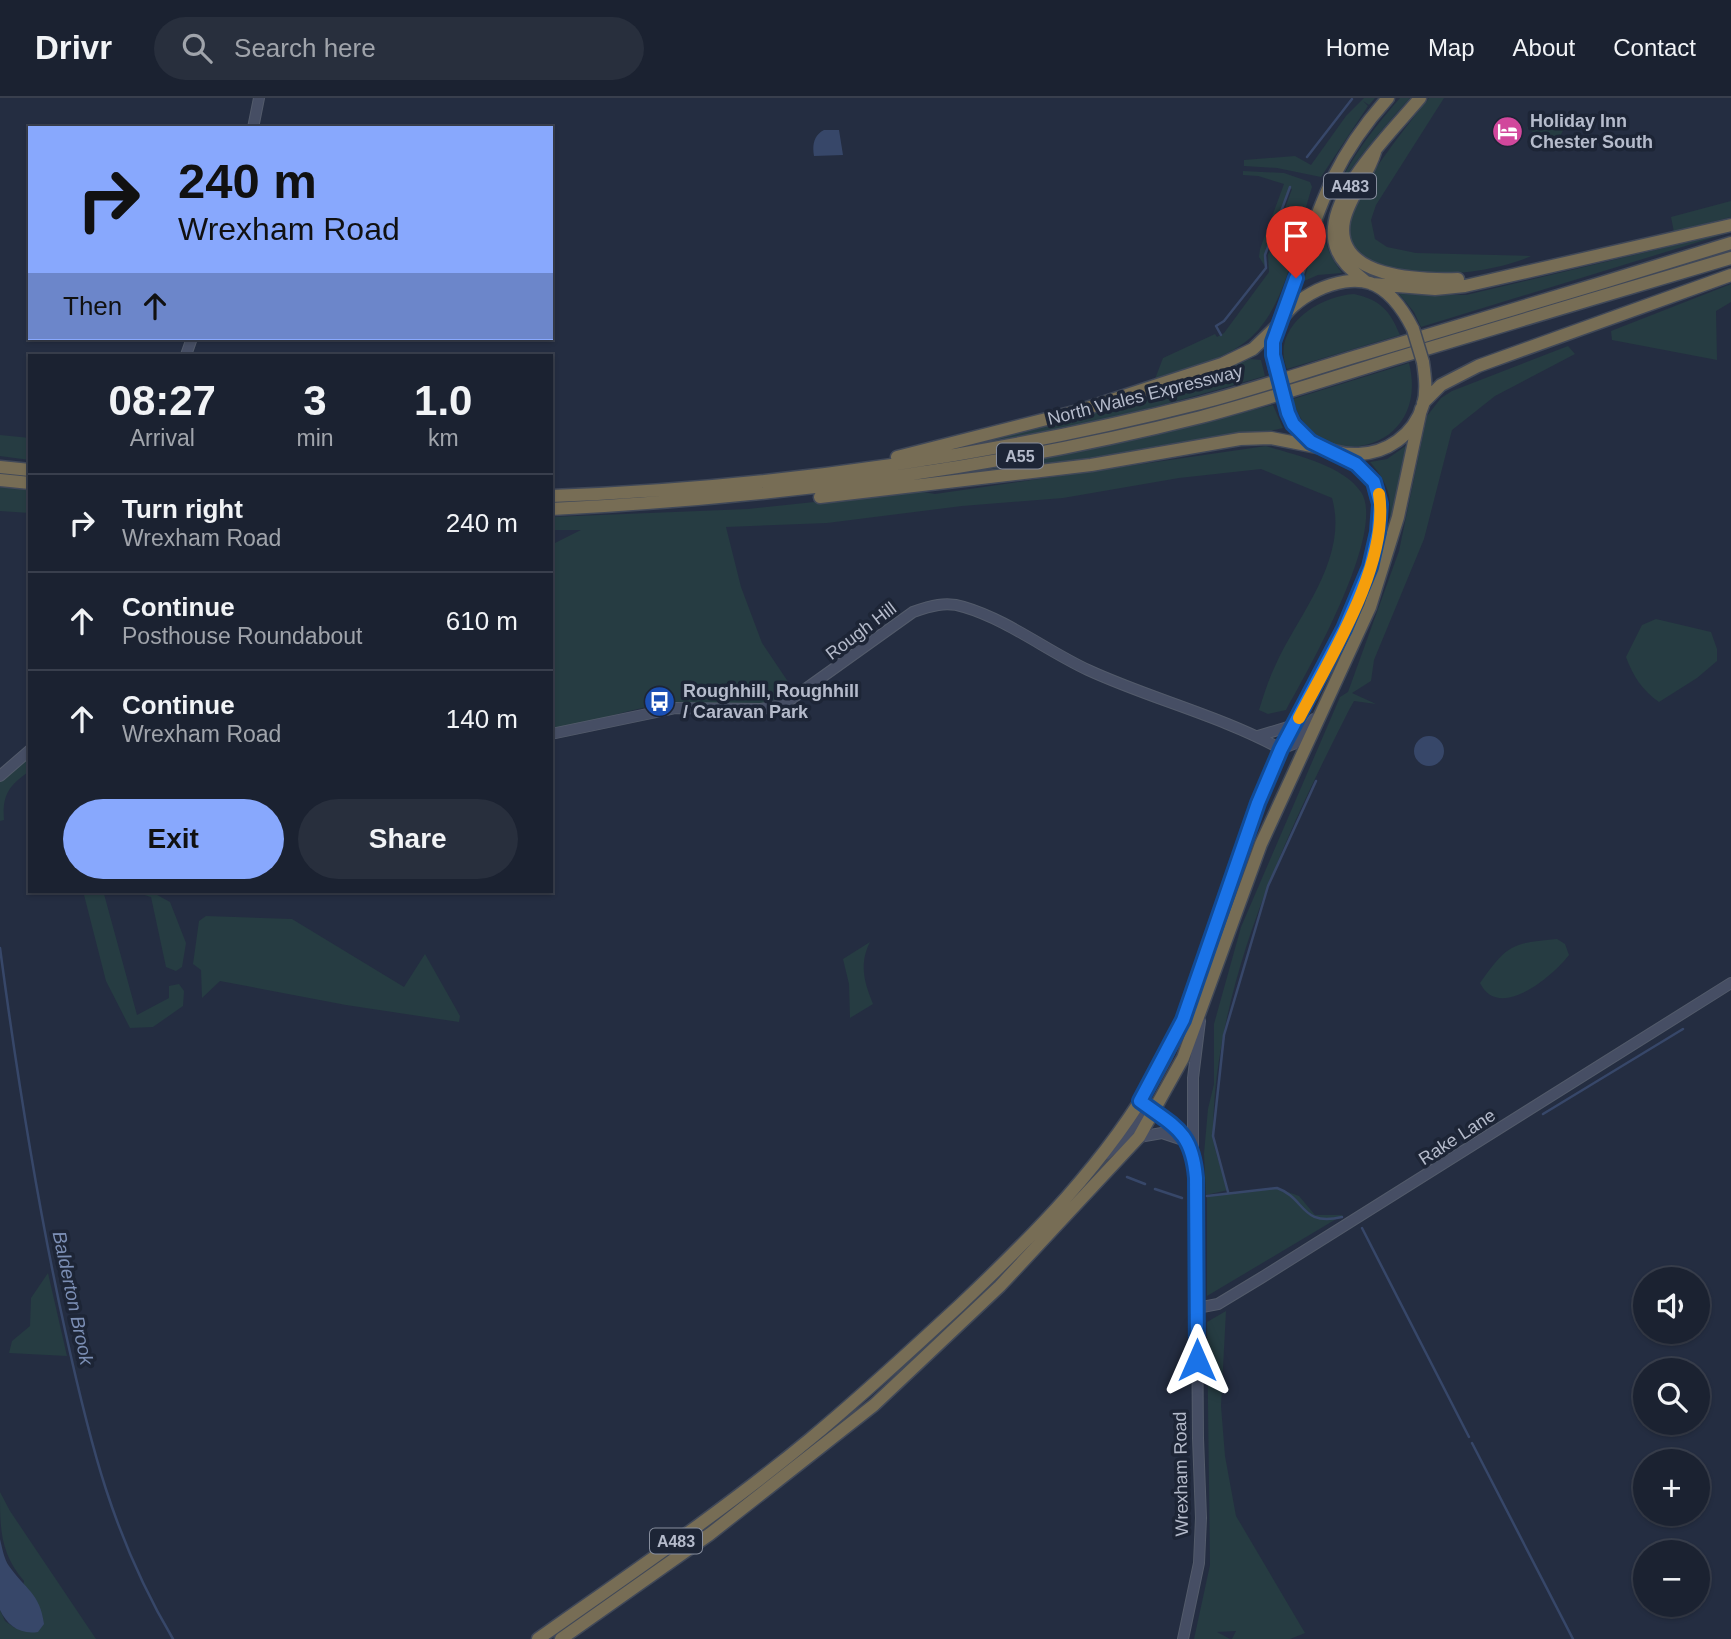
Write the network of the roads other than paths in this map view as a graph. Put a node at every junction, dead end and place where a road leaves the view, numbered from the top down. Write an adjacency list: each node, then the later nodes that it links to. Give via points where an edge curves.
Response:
1 (259, 98): 4 (street)
2 (1388, 98): 12 (highway, A483, via 1353,140 1326,188)
3 (1420, 98): 5 (highway, A483)
4 (253, 126)
5 (1374, 152): 9 (highway, via 1344,221 1345,241 1357,260 1385,273 1425,280); 11 (highway, A483, via 1340,203 1333,235 1346,264)
6 (1731, 225): 9 (highway)
7 (1731, 243): 18 (highway, North Wales Expressway / A55, via 1202,402 970,453)
8 (1731, 258): 22 (highway, North Wales Expressway / A55, via 1202,416 967,467)
9 (1536, 268): 11 (highway, via 1434,289)
10 (1731, 275): 13 (highway, via 1478,366 1441,385)
11 (1369, 283): 12 (highway, via 1340,282 1320,288); 13 (highway, bridge, via 1389,294 1413,329 1423,362)
12 (1278, 324): 14 (highway, bridge, via 1273,342 1275,368 1288,413 1302,434); 18 (highway, via 1253,349 1222,364 1090,407 893,458)
13 (1422, 406): 15 (highway, via 1406,430 1385,447); 24 (highway, A483, via 1386,565)
14 (1322, 449): 15 (highway); 22 (highway, via 1271,438 1240,439 1091,465 906,489 786,500)
15 (1338, 455): 25 (highway, A483, via 1374,482 1381,517 1370,567)
16 (0, 467): 17 (highway)
17 (28, 470)
18 (785, 479): 21 (highway, North Wales Expressway / A55)
19 (0, 480): 20 (highway)
20 (28, 483)
21 (553, 496)
22 (680, 503): 23 (highway, North Wales Expressway / A55)
23 (553, 509)
24 (1319, 712): 28 (street, via 1296,743); 32 (highway, A483, via 1238,901)
25 (1299, 718): 27 (street, via 1288,727); 28 (highway, A483)
26 (553, 734): 27 (street, Rough Hill, via 676,708 783,705 913,612 936,603 984,614 1139,693)
27 (1257, 736): 28 (street, Rough Hill)
28 (1281, 749): 33 (highway, A483, via 1258,803 1190,1004)
29 (28, 752): 30 (street)
30 (0, 776)
31 (1731, 983): 36 (street, Rake Lane, via 1261,1278 1218,1304)
32 (1201, 1014): 33 (highway, A483, via 1183,1058); 35 (street, Wrexham Road)
33 (1148, 1107): 34 (highway, A483); 35 (street, via 1179,1128); 37 (highway, A483, via 993,1275 811,1438 699,1525)
34 (1139, 1137): 35 (street, via 1162,1133); 38 (highway, A483, via 1000,1286 874,1405 709,1534)
35 (1191, 1147): 36 (street, Wrexham Road, via 1196,1178)
36 (1197, 1308): 39 (street, Wrexham Road, via 1201,1518 1199,1563)
37 (538, 1639)
38 (561, 1639)
39 (1183, 1639)

